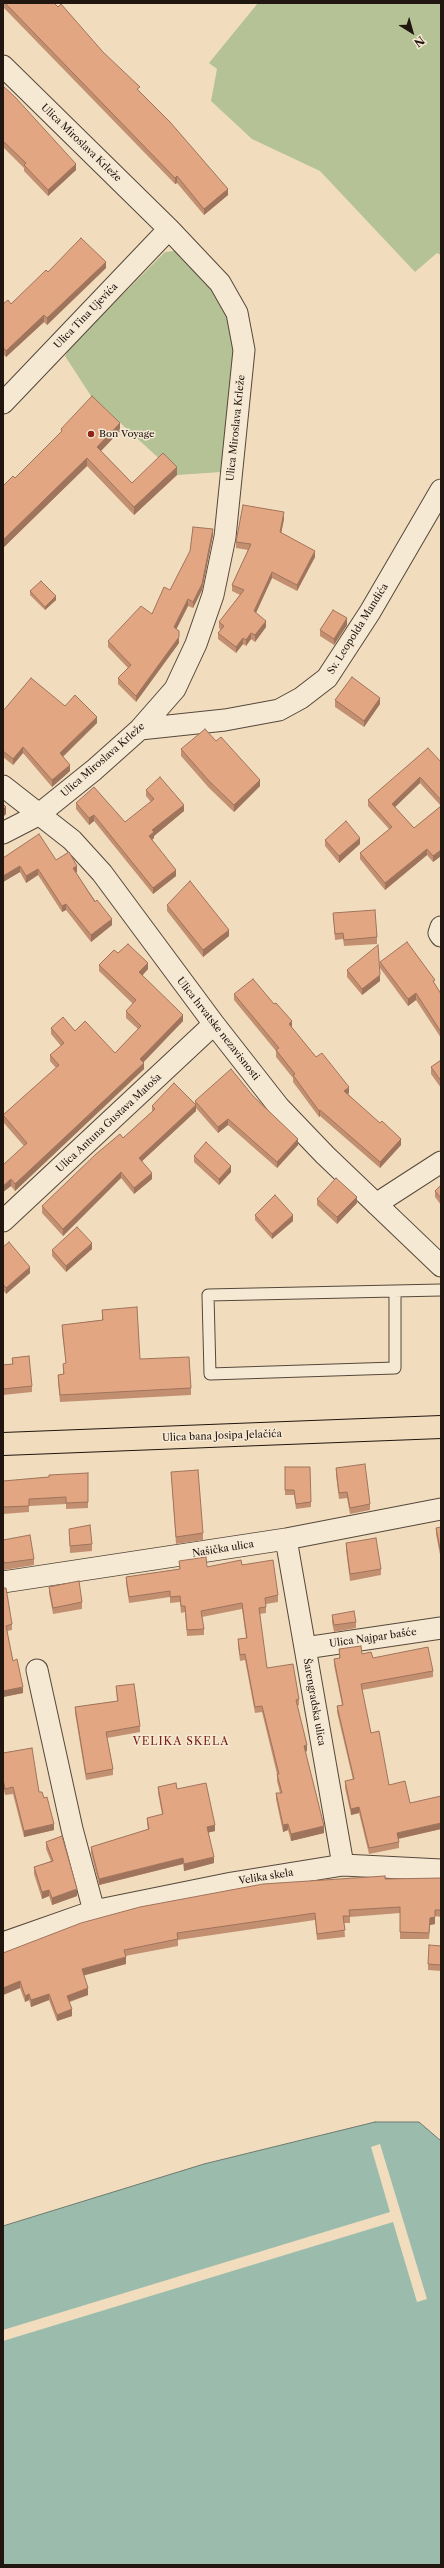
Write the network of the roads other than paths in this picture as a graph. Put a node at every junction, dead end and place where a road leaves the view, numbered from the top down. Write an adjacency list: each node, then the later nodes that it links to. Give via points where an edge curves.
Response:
1 (3, 66): 2 (street, Ulica Miroslava Krleže)
2 (169, 229): 3 (street, Ulica Tina Ujevića); 6 (street, Ulica Miroslava Krleže, via 220,284 237,313 244,350 225,537 213,595 196,644 175,689)
3 (3, 403)
4 (441, 490): 5 (street, Sv. Leopolda Mandića)
5 (435, 515): 6 (street, Sv. Leopolda Mandića, via 327,678 301,698 279,710 225,720)
6 (140, 729): 8 (street, Ulica Miroslava Krleže)
7 (3, 786): 8 (street, Ulica hrvatske nezavisnosti)
8 (38, 815): 9 (street, Ulica Miroslava Krleže); 12 (street, Ulica hrvatske nezavisnosti, via 72,840 102,874)
9 (3, 833)
10 (441, 927): 11 (street)
11 (441, 936)
12 (214, 1024): 14 (street, Ulica hrvatske nezavisnosti, via 280,1107); 15 (street, Ulica Antuna Gustava Matoša)
13 (441, 1162): 14 (street)
14 (376, 1204): 16 (street, Ulica hrvatske nezavisnosti)
15 (3, 1221)
16 (441, 1266)
17 (441, 1290): 18 (lane)
18 (395, 1291): 18 (lane, via 208,1295 210,1374 395,1368)
19 (441, 1427): 20 (main road, Ulica bana Josipa Jelačića)
20 (3, 1444)
21 (441, 1509): 22 (street, Našička ulica)
22 (286, 1539): 23 (street, Našička ulica); 25 (street, Šarengradska ulica)
23 (3, 1582)
24 (441, 1628): 25 (street, Ulica Najpar bašće)
25 (305, 1648): 27 (street, Šarengradska ulica)
26 (37, 1670): 29 (street, via 72,1829)
27 (343, 1866): 28 (street, Velika skela); 29 (street, Velika skela, via 188,1891)
28 (441, 1870)
29 (94, 1911): 30 (street, Velika skela)
30 (3, 1943)

